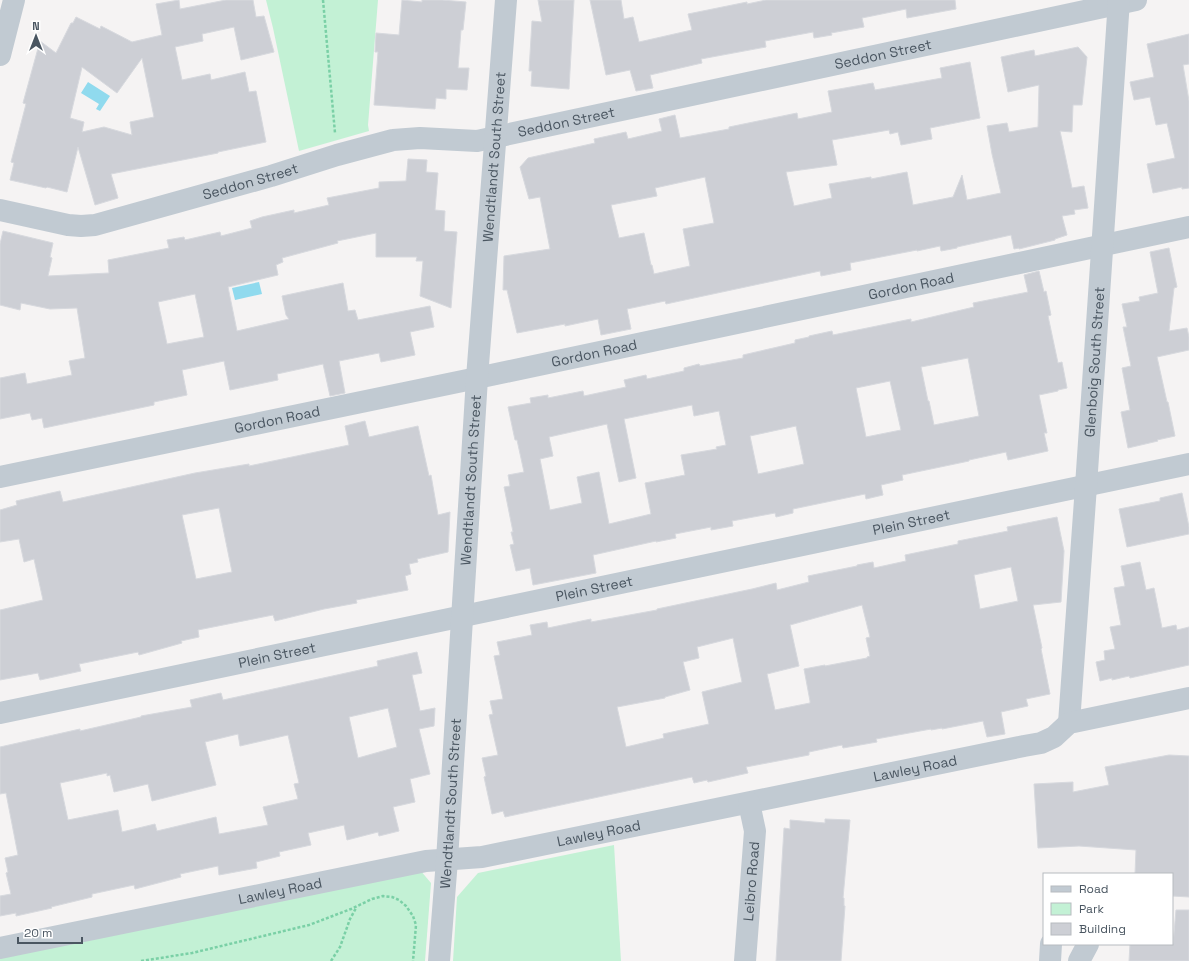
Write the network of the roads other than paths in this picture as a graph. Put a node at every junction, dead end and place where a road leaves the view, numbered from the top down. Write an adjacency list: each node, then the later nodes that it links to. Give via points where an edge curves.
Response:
1 (16, 0): 4 (street)
2 (506, 0): 5 (street, Wendtlandt South Street)
3 (1125, 1): 5 (street, Seddon Street); 8 (street, Glenboig South Street)
4 (0, 55)
5 (496, 138): 6 (street, Seddon Street, via 477,141 420,138 393,140 95,225 68,224); 9 (street, Wendtlandt South Street)
6 (0, 210)
7 (1189, 227): 8 (street, Gordon Road)
8 (1102, 246): 9 (street, Gordon Road); 12 (street, Glenboig South Street)
9 (477, 378): 11 (street, Gordon Road); 13 (street, Wendtlandt South Street)
10 (1189, 464): 12 (street, Plein Street)
11 (0, 477)
12 (1086, 486): 13 (street, Plein Street); 16 (street, Glenboig South Street)
13 (463, 616): 15 (street, Plein Street); 18 (street, Wendtlandt South Street)
14 (1189, 698): 16 (street)
15 (0, 713)
16 (1068, 723): 17 (street, Lawley Road, via 1054,737 1041,743)
17 (749, 803): 18 (street, Lawley Road, via 482,857); 23 (street, Leibro Road, via 755,831)
18 (447, 860): 21 (street, Lawley Road, via 426,861); 22 (street, Wendtlandt South Street)
19 (1051, 945): 24 (street)
20 (1087, 945): 25 (street)
21 (0, 948)
22 (439, 961)
23 (745, 961)
24 (1050, 961)
25 (1079, 961)

